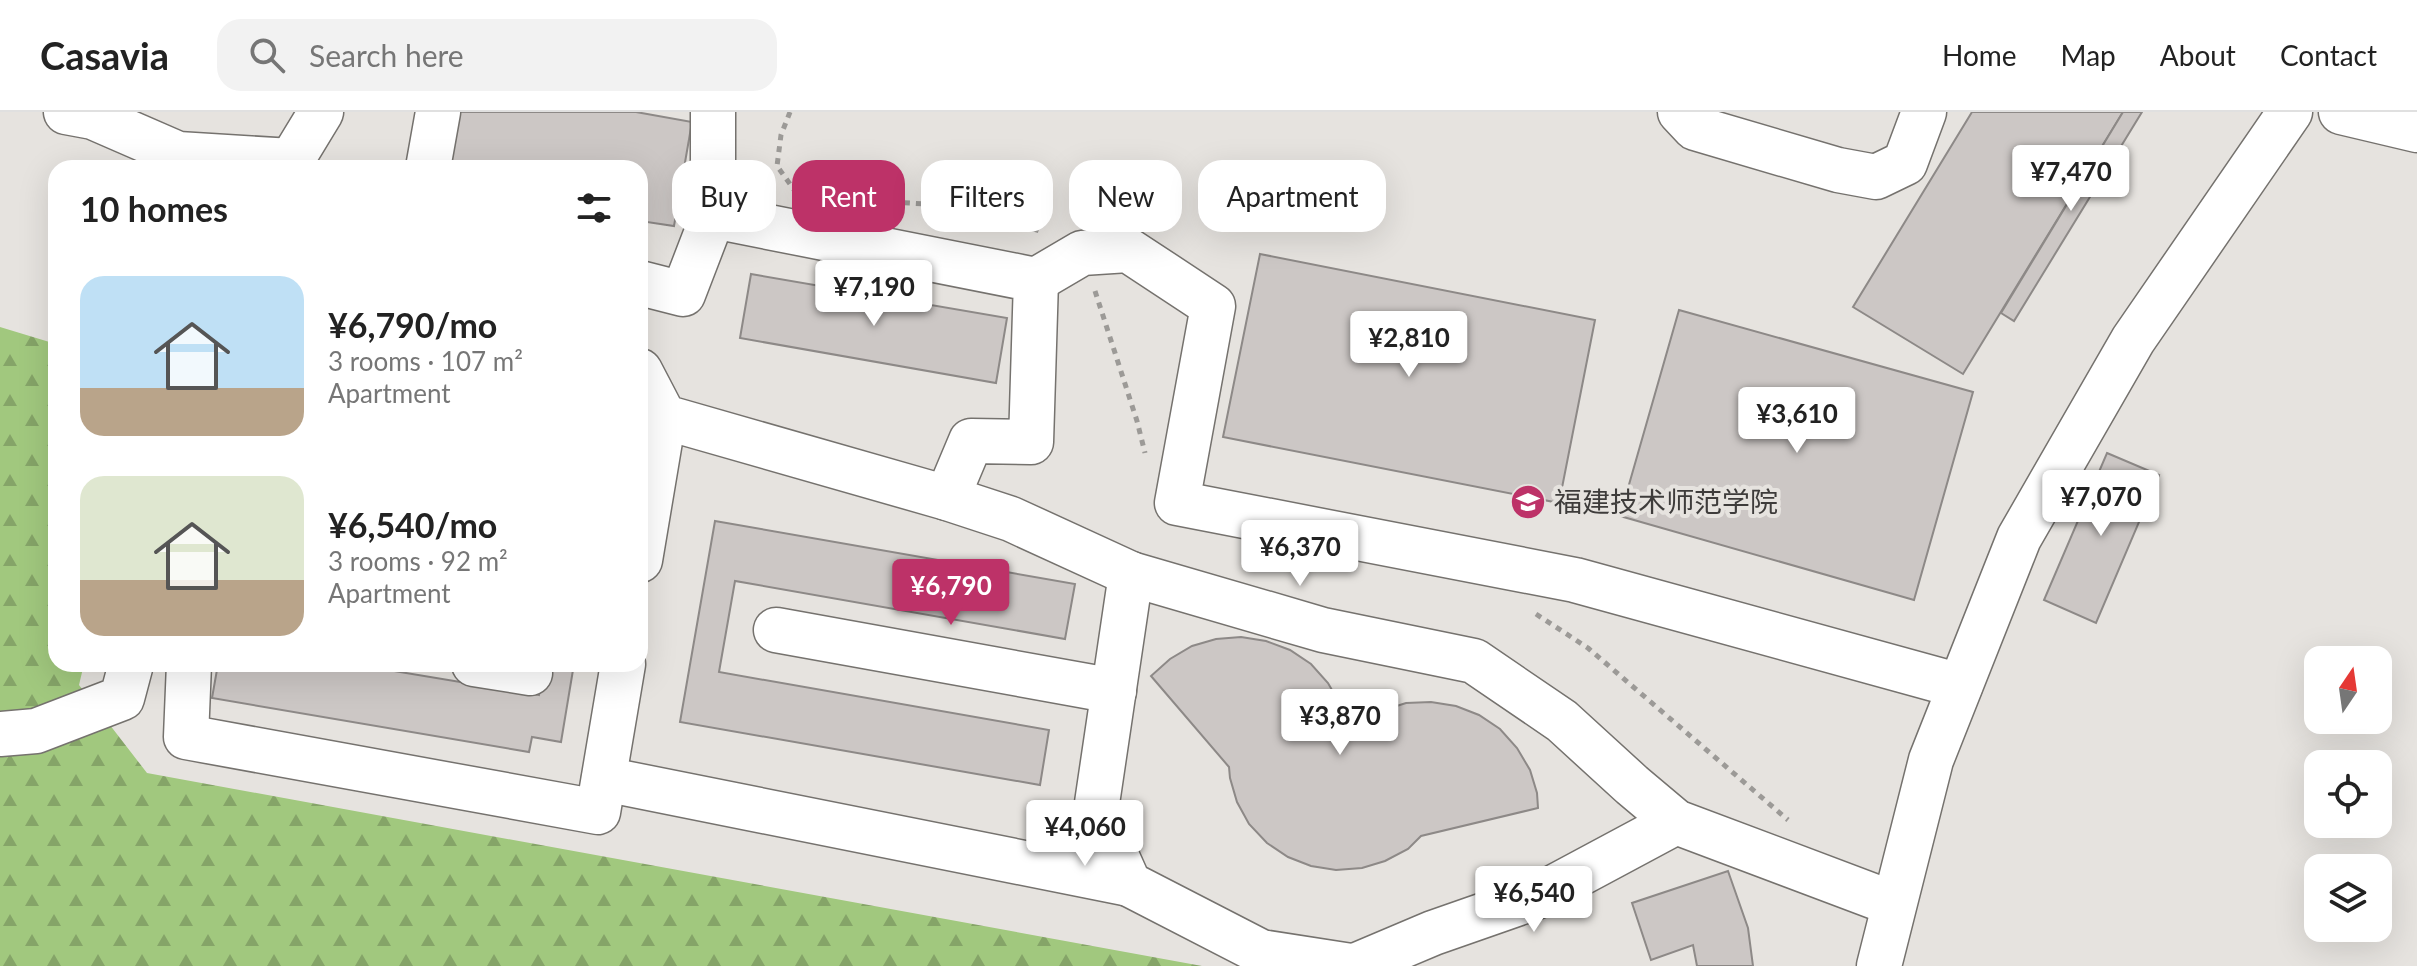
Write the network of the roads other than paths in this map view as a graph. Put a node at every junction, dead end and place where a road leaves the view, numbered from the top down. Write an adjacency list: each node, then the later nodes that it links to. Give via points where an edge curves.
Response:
1 (66, 112): 10 (street, via 93,117 178,154)
2 (321, 112): 11 (street)
3 (438, 112): 12 (street)
4 (713, 112): 13 (street)
5 (1680, 112): 6 (street, via 1695,128 1876,177 1905,163)
6 (1924, 112)
7 (2290, 112): 29 (street, via 2133,340 2019,538)
8 (2341, 112): 9 (street)
9 (2417, 130)
10 (245, 160)
11 (292, 160)
12 (429, 160)
13 (713, 160)
14 (776, 228): 16 (street)
15 (707, 232): 17 (street, via 683,294)
16 (1036, 280): 20 (street, via 1031,442 971,441); 29 (street, via 1082,253 1128,250 1213,306 1177,503 1575,580)
17 (648, 285)
18 (648, 386): 19 (street)
19 (664, 417): 20 (street); 21 (street)
20 (947, 498): 22 (street, via 1011,519)
21 (648, 512)
22 (1131, 574): 30 (street); 33 (street, via 1323,630 1474,661 1562,721)
23 (776, 630): 30 (street)
24 (129, 672): 31 (street, via 122,698 36,731)
25 (189, 672): 32 (street, via 186,737 598,812)
26 (524, 672): 28 (street)
27 (622, 672): 32 (street)
28 (530, 673)
29 (1960, 686): 35 (street, via 1931,760)
30 (1114, 691): 34 (street, via 1096,810)
31 (0, 734)
32 (604, 779): 34 (street)
33 (1676, 822): 35 (street); 36 (street, via 1536,897)
34 (1129, 884): 36 (street, via 1261,952)
35 (1894, 904): 37 (street)
36 (1353, 966)
37 (1879, 966)

